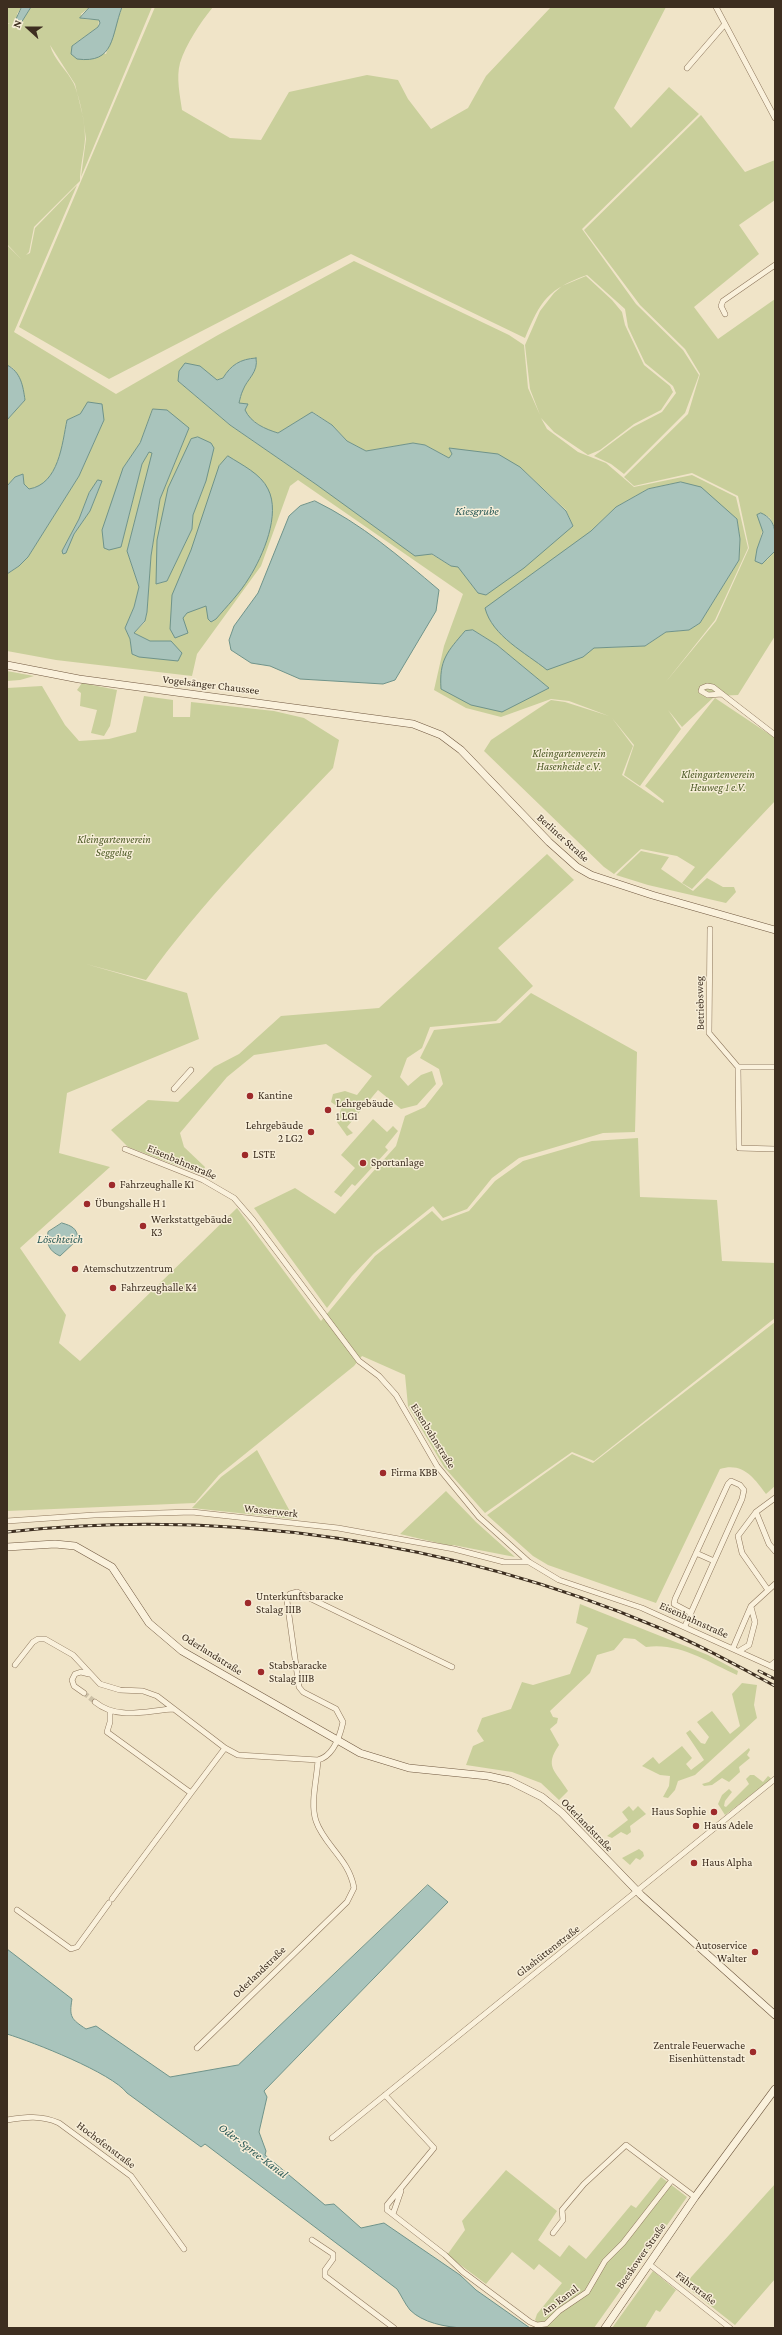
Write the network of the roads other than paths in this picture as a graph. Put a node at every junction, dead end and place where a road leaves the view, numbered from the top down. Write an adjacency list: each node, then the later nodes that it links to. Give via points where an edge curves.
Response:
1 (716, 7): 2 (street)
2 (725, 24): 3 (street); 4 (street)
3 (687, 68)
4 (775, 118)
5 (775, 265): 6 (street, via 723,301 721,306)
6 (725, 314)
7 (7, 665): 9 (street, Vogelsänger Chaussee, via 79,679)
8 (722, 694): 10 (street)
9 (413, 724): 12 (street, Berliner Straße, via 441,735 461,750 549,842 591,876 652,896)
10 (775, 735)
11 (710, 929): 13 (street, Betriebsweg, via 709,1033)
12 (775, 930)
13 (738, 1067): 14 (street); 18 (street, via 739,1148)
14 (775, 1067)
15 (191, 1070): 16 (street)
16 (174, 1088)
17 (125, 1149): 26 (street, Eisenbahnstraße, via 206,1181 237,1200 360,1361 379,1376 396,1395 437,1466 479,1517)
18 (775, 1149)
19 (775, 1498): 20 (street)
20 (756, 1512): 23 (street); 28 (street, via 738,1536 742,1553)
21 (7, 1521): 26 (street, Wasserwerk, via 192,1512 338,1528 454,1549 504,1562)
22 (7, 1547): 43 (street, Oderlandstraße, via 55,1544 75,1546 112,1567 150,1623 182,1651)
23 (775, 1552)
24 (696, 1553): 25 (street); 25 (street, via 728,1484 731,1481 736,1483 744,1490 742,1499); 30 (street, via 674,1604)
25 (714, 1561): 30 (street)
26 (529, 1562): 31 (street, Eisenbahnstraße, via 559,1580 642,1608)
27 (775, 1584): 28 (street)
28 (768, 1590): 29 (street)
29 (751, 1606): 32 (street); 33 (street, via 755,1622 749,1645)
30 (691, 1613): 31 (street)
31 (685, 1626): 32 (street, Eisenbahnstraße)
32 (733, 1648): 33 (street, Eisenbahnstraße)
33 (739, 1651): 37 (street, Eisenbahnstraße)
34 (775, 1662): 37 (street)
35 (15, 1665): 38 (street, via 33,1642 45,1639 73,1655)
36 (452, 1667): 43 (street, via 297,1592 290,1594 287,1601 299,1687 303,1692 341,1714 344,1722)
37 (773, 1667)
38 (89, 1674): 39 (street, via 75,1674 72,1680 74,1686); 41 (street, via 100,1684 120,1690 143,1691 157,1696)
39 (84, 1693)
40 (95, 1702): 42 (street)
41 (174, 1709): 42 (street, via 124,1714); 44 (street)
42 (110, 1712): 47 (street, via 107,1732)
43 (337, 1740): 45 (street, via 325,1758); 48 (street, Oderlandstraße, via 360,1753 394,1765 488,1776 519,1785 542,1797 562,1812)
44 (224, 1748): 45 (street, via 238,1755); 47 (street)
45 (318, 1760): 51 (street, Oderlandstraße, via 314,1810 316,1823 348,1870 354,1888 347,1902)
46 (775, 1779): 48 (street, Glashüttenstraße)
47 (191, 1793): 49 (street, via 76,1946 71,1949)
48 (638, 1892): 50 (street, Oderlandstraße); 53 (street, Glashüttenstraße)
49 (17, 1910)
50 (775, 2015)
51 (197, 2048)
52 (775, 2089): 57 (street, Beeskower Straße)
53 (385, 2095): 55 (street, Glashüttenstraße); 56 (street, Am Kanal, via 434,2148 387,2205 387,2210 530,2322 544,2324 587,2292 605,2261 623,2243)
54 (7, 2120): 60 (street, Hochofenstraße, via 27,2116 46,2118 59,2123 83,2140 131,2176)
55 (332, 2138)
56 (672, 2180): 57 (street); 58 (street, via 626,2145 584,2184 562,2210 563,2220)
57 (696, 2197): 61 (street, Beeskower Straße)
58 (553, 2233)
59 (312, 2240): 62 (street, via 333,2254 334,2259 325,2270 325,2276)
60 (184, 2249)
61 (649, 2264): 63 (street, Beeskower Straße); 64 (street, Fährstraße)
62 (394, 2328)
63 (605, 2328)
64 (730, 2328)

